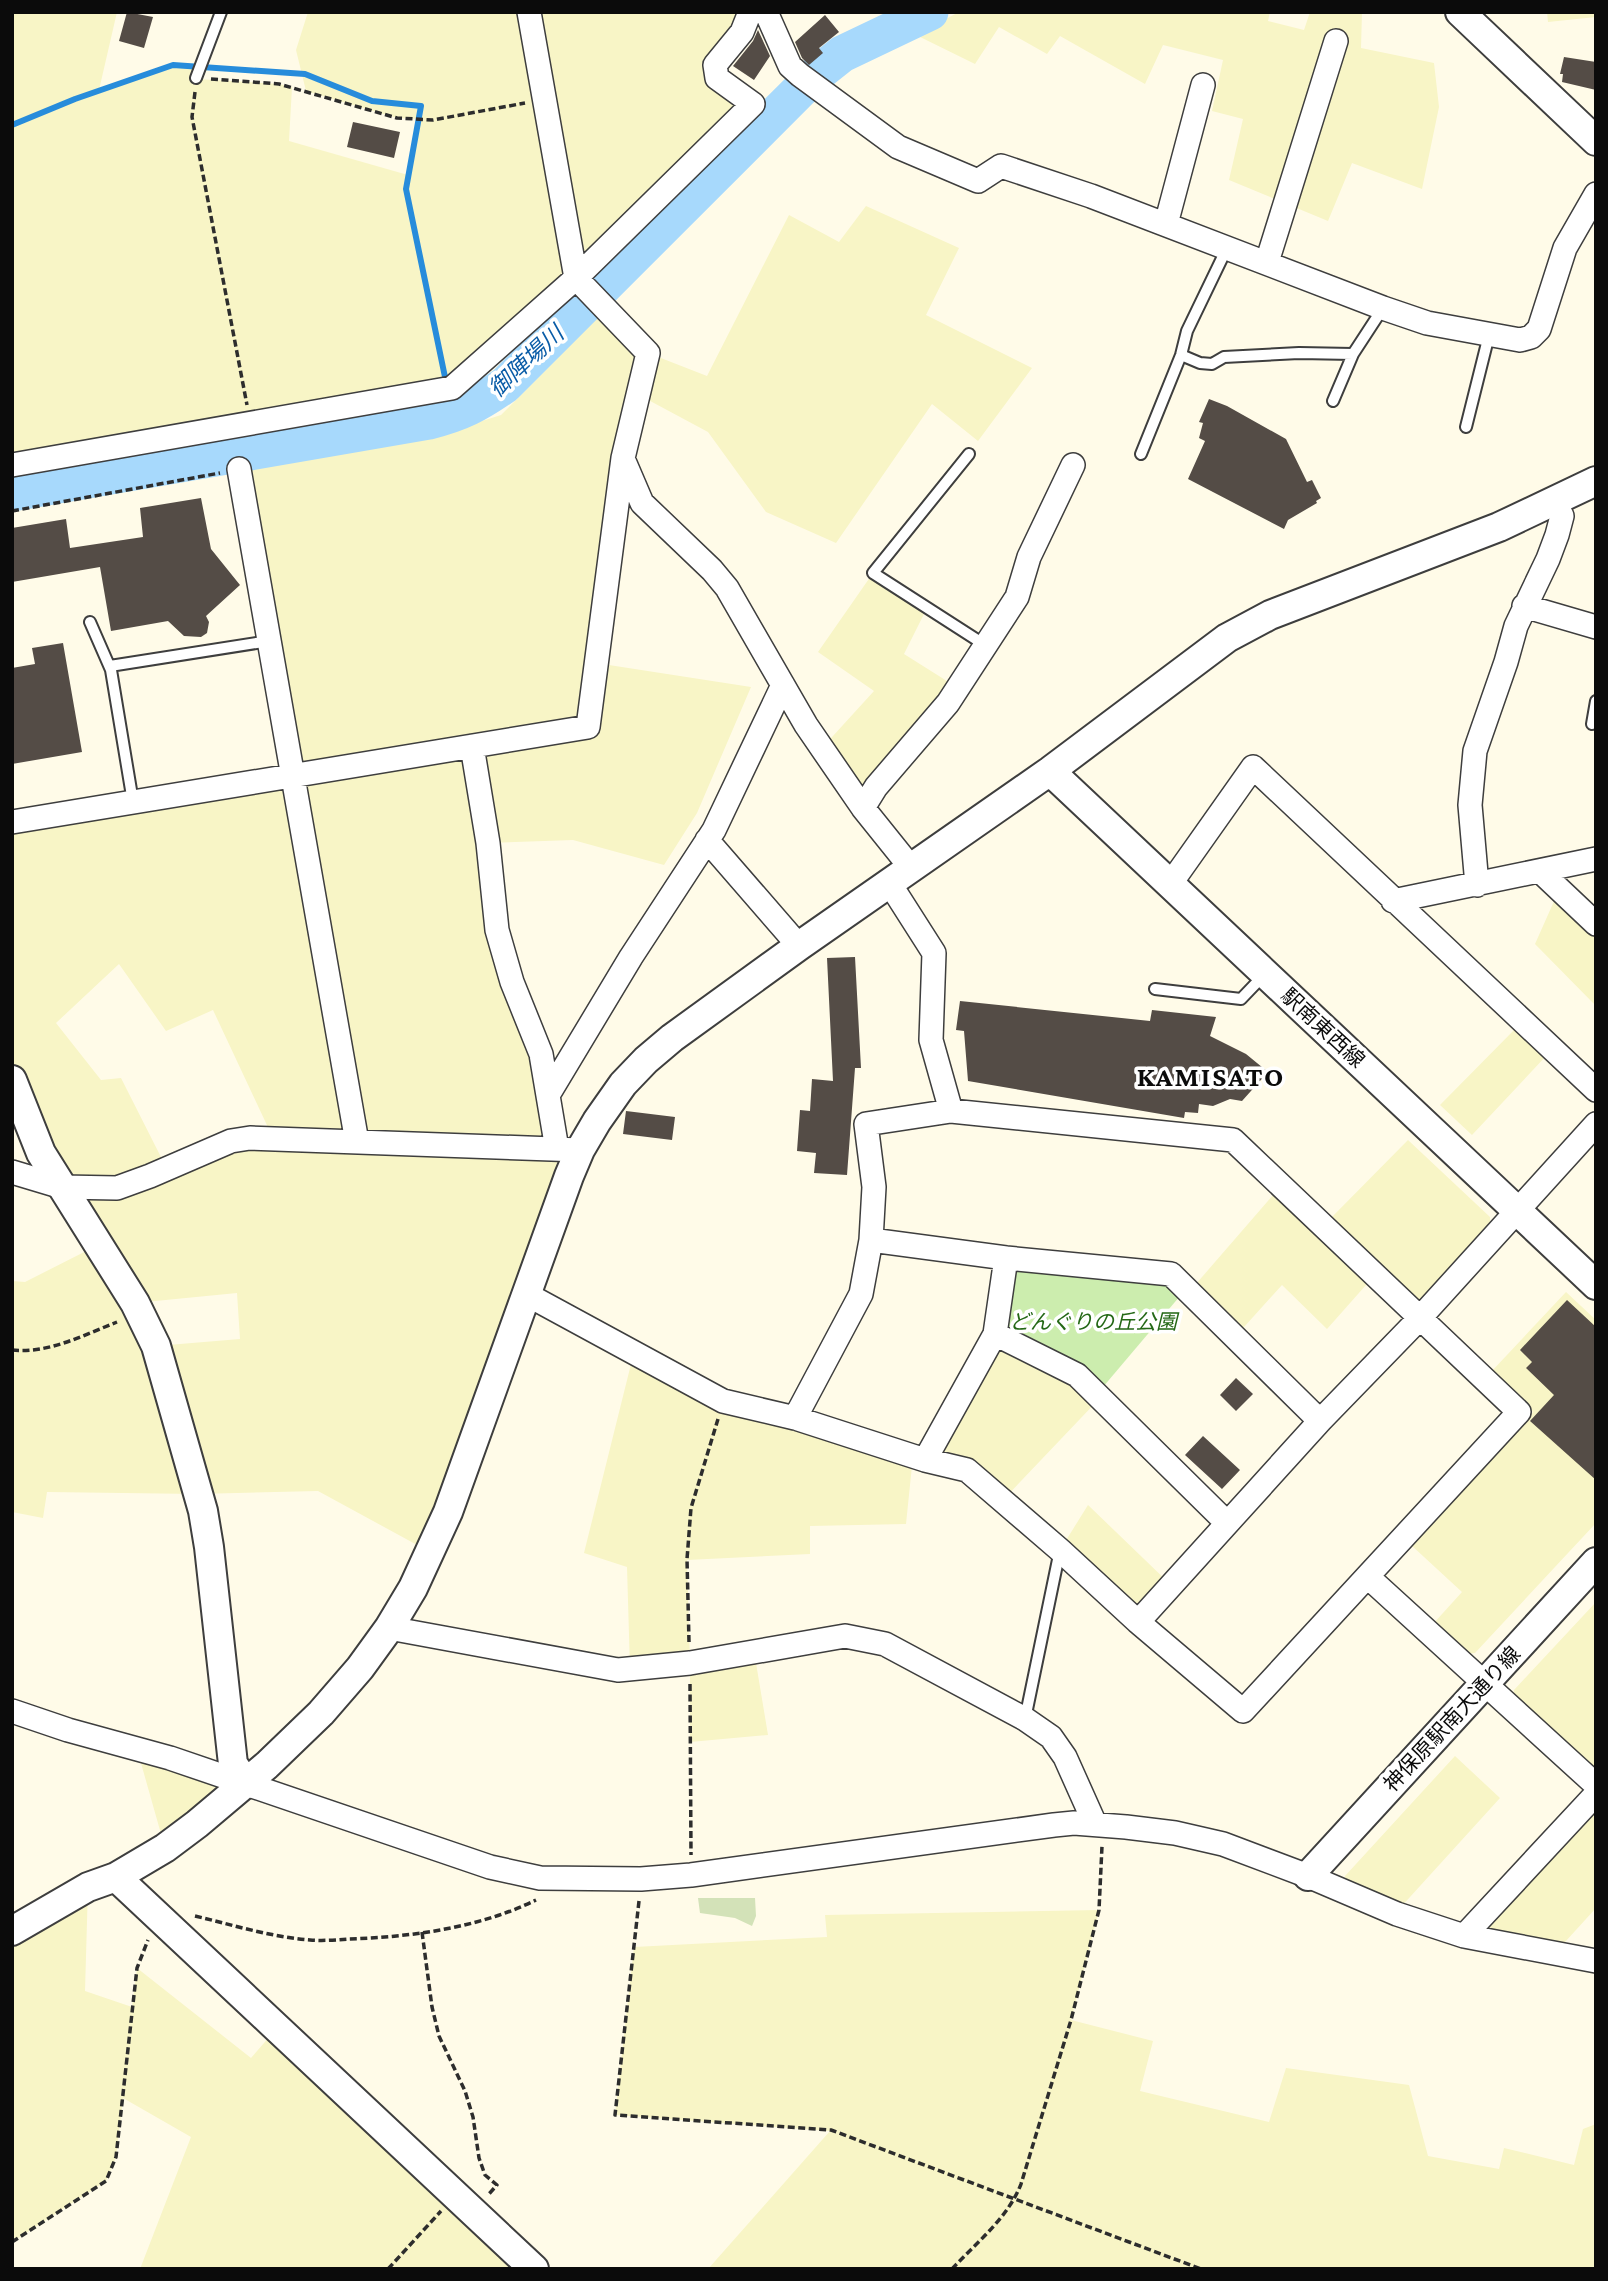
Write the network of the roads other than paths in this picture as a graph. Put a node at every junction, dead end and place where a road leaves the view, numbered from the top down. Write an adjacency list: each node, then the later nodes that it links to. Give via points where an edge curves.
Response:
1 (221, 12): 7 (lane)
2 (529, 12): 14 (street)
3 (750, 12): 14 (street, via 742,32 715,65 717,78 753,104)
4 (766, 12): 11 (street, via 790,66 898,147 978,181 1001,166)
5 (1460, 12): 9 (street)
6 (1336, 41): 13 (street)
7 (196, 78)
8 (1203, 85): 11 (street)
9 (1596, 141)
10 (1596, 194): 16 (street, via 1565,248 1539,329 1520,340)
11 (1166, 225): 12 (street)
12 (1227, 248): 13 (street); 18 (lane, via 1187,331)
13 (1267, 262): 15 (street)
14 (579, 281): 23 (street, via 648,353); 24 (street, via 452,388)
15 (1383, 308): 16 (street, via 1427,323); 17 (lane)
16 (1489, 335): 20 (lane)
17 (1353, 354): 18 (lane, via 1224,357 1212,364); 19 (lane)
18 (1181, 355): 21 (lane)
19 (1333, 401)
20 (1466, 427)
21 (1141, 453)
22 (969, 454): 33 (lane, via 873,573)
23 (623, 458): 35 (street, via 642,503 727,588); 38 (street, via 588,727)
24 (12, 465)
25 (1073, 465): 33 (street, via 1030,557 1017,597)
26 (239, 469): 32 (street)
27 (1596, 481): 28 (street)
28 (1555, 502): 29 (street, via 1562,516 1557,535); 39 (street, via 1432,555 1270,615 1238,632)
29 (1524, 607): 31 (street); 49 (street, via 1475,751 1470,805)
30 (90, 622): 34 (lane)
31 (1596, 627)
32 (270, 641): 34 (lane); 40 (street)
33 (985, 645): 42 (street, via 948,703)
34 (110, 666): 41 (lane)
35 (783, 685): 42 (street); 44 (street)
36 (1596, 701): 37 (lane)
37 (1592, 724)
38 (472, 746): 40 (street); 57 (street, via 497,930 541,1054)
39 (1050, 771): 47 (street); 48 (street, 駅南東西線)
40 (293, 776): 41 (street); 60 (street)
41 (133, 802): 43 (street)
42 (863, 808): 47 (street)
43 (12, 822)
44 (707, 841): 52 (street); 57 (street)
45 (1596, 859): 46 (street)
46 (1541, 872): 49 (street); 51 (street)
47 (901, 876): 52 (street); 58 (street, via 934,953 931,1040)
48 (1171, 883): 50 (street, via 1253,767); 53 (street, 駅南東西線)
49 (1478, 885): 50 (street)
50 (1393, 901): 56 (street)
51 (1596, 924)
52 (799, 946): 61 (street, via 646,1060)
53 (1265, 974): 54 (lane, via 1241,999); 64 (street, 駅南東西線)
54 (1155, 989)
55 (12, 1080): 63 (street, via 41,1153)
56 (1596, 1090)
57 (548, 1095): 61 (street)
58 (951, 1111): 65 (street, via 866,1124 874,1187); 69 (street, via 1233,1140)
59 (1596, 1124): 64 (street)
60 (357, 1142): 61 (street); 63 (street, via 250,1138 231,1141 117,1188)
61 (569, 1149): 68 (street)
62 (12, 1172): 63 (street)
63 (62, 1187): 83 (street, via 140,1312 156,1346 202,1510 233,1764)
64 (1516, 1210): 67 (street, 駅南東西線); 69 (street)
65 (871, 1240): 66 (street); 71 (street, via 861,1294)
66 (1006, 1258): 70 (street); 72 (street, via 1171,1274)
67 (1596, 1285)
68 (526, 1294): 71 (street, via 723,1401); 79 (street, via 448,1512)
69 (1419, 1319): 72 (street); 77 (street, via 1519,1412)
70 (995, 1334): 73 (street); 74 (street, via 1077,1375)
71 (795, 1419): 73 (street)
72 (1320, 1421): 74 (street)
73 (925, 1460): 75 (street, via 967,1470)
74 (1227, 1523): 78 (street)
75 (1060, 1550): 78 (street); 82 (lane)
76 (1596, 1562): 80 (street, 神保原駅南大通り線)
77 (1368, 1577): 78 (street, via 1243,1711); 80 (street)
78 (1139, 1622)
79 (389, 1628): 82 (street, via 618,1670 690,1663 845,1636 885,1644); 83 (street, via 321,1713)
80 (1484, 1684): 84 (street); 87 (street, 神保原駅南大通り線)
81 (12, 1711): 83 (street)
82 (1025, 1719): 86 (street, via 1051,1737 1065,1757)
83 (247, 1784): 86 (street, via 490,1867 540,1878 691,1875 1054,1825); 88 (street, via 165,1848)
84 (1596, 1785)
85 (1596, 1794): 90 (street)
86 (1095, 1824): 87 (street, via 1223,1844)
87 (1308, 1876): 90 (street)
88 (116, 1877): 89 (street, via 88,1886); 92 (street)
89 (12, 1931)
90 (1464, 1936): 91 (street)
91 (1596, 1961)
92 (534, 2269)

